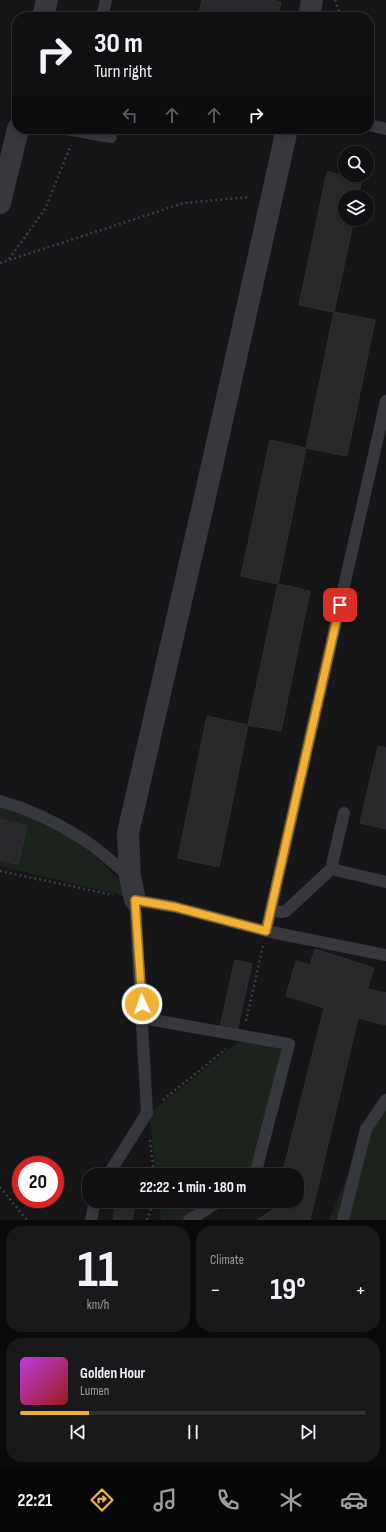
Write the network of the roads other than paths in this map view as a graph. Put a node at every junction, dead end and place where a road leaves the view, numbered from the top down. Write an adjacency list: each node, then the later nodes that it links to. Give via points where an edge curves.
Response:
1 (47, 0): 4 (street)
2 (106, 0): 5 (lane)
3 (312, 0): 6 (street)
4 (44, 12)
5 (103, 12)
6 (310, 12)
7 (374, 126): 8 (lane)
8 (386, 129)
9 (17, 134): 13 (street)
10 (95, 134): 12 (lane)
11 (286, 134): 18 (street, via 128,833)
12 (111, 137)
13 (0, 203)
14 (386, 400): 21 (lane)
15 (0, 801): 18 (lane, via 25,808 83,839)
16 (344, 813): 17 (lane)
17 (331, 869): 19 (lane); 21 (lane, via 286,911)
18 (130, 877): 20 (street)
19 (386, 882)
20 (135, 900): 22 (lane, via 175,907); 24 (lane)
21 (271, 910): 22 (lane)
22 (266, 931): 23 (lane)
23 (386, 955)
24 (142, 1018): 26 (lane, via 147,1113); 27 (lane, via 289,1044)
25 (386, 1100): 32 (lane, via 366,1128)
26 (112, 1168)
27 (256, 1168)
28 (94, 1208): 30 (lane)
29 (209, 1208): 31 (lane)
30 (92, 1220)
31 (189, 1220)
32 (343, 1220)

